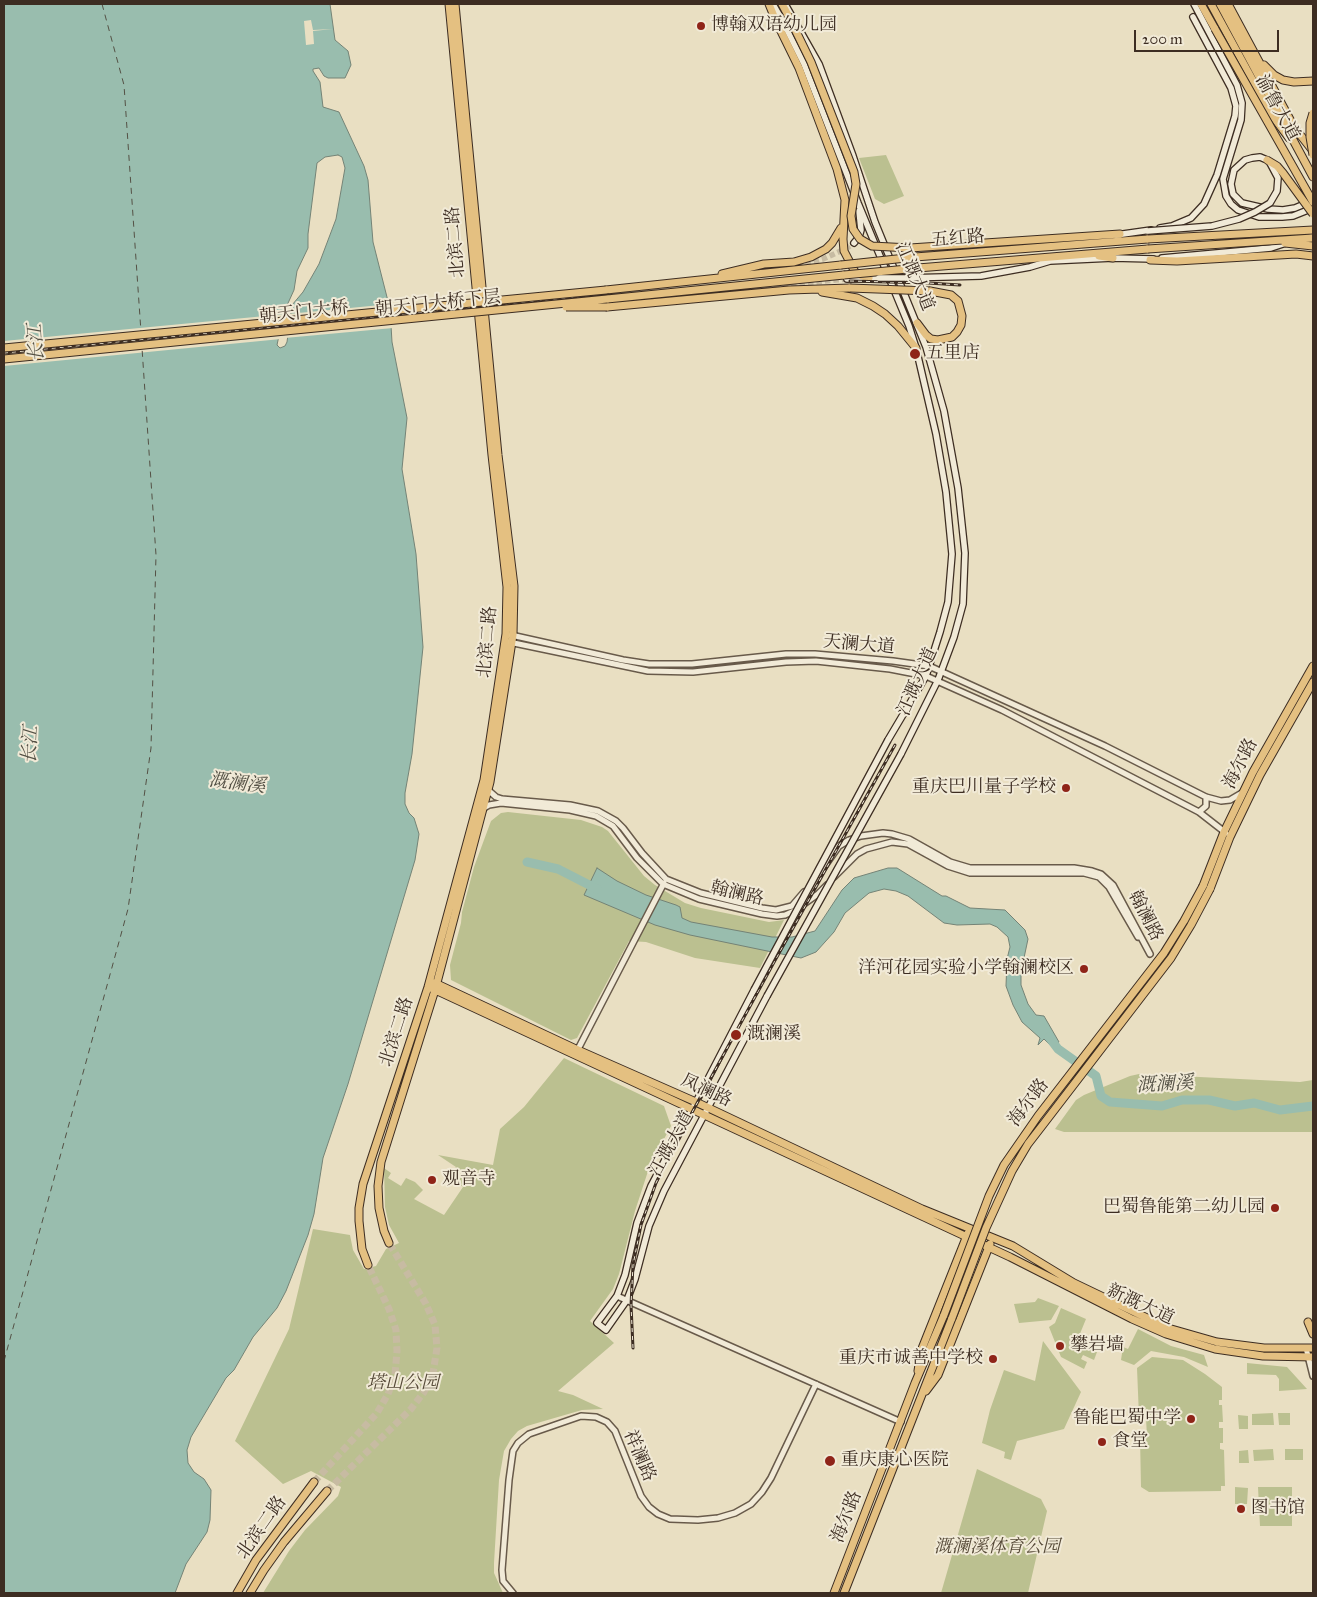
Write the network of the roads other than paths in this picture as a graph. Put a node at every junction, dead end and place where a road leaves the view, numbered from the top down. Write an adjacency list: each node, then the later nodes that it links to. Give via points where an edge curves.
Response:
1 (449, 4): 47 (main road, 北滨二路, via 507,587)
2 (455, 4): 47 (main road, 北滨二路, via 498,454 514,586)
3 (771, 4): 19 (main road, 江溉大道, via 804,64); 22 (main road, via 838,169 844,194)
4 (784, 4): 27 (main road, bridge, via 811,62 854,172 856,184 851,216 853,229 860,239 872,246 910,248); 43 (main road, 江溉大道, via 819,64 875,222)
5 (1194, 4): 10 (main road)
6 (1201, 4): 10 (main road, 渝鲁大道)
7 (1228, 4): 11 (main road)
8 (1216, 5): 16 (main road, via 1271,114); 17 (main road, 渝鲁大道)
9 (1193, 17): 24 (main road, bridge, via 1234,96 1234,124 1204,204 1183,222)
10 (1212, 30): 18 (main road, 渝鲁大道, bridge); 20 (main road, via 1242,103 1241,120 1223,179 1226,196 1238,210 1259,217 1282,218)
11 (1257, 57): 12 (main road, via 1274,75 1284,80); 14 (main road, via 1294,127)
12 (1313, 81)
13 (1313, 113): 14 (main road, bridge, via 1310,137)
14 (1313, 153)
15 (1267, 160): 18 (main road, bridge, via 1245,160 1234,170 1231,184 1242,203 1283,210); 21 (main road, bridge, via 1283,173); 24 (main road, bridge, via 1276,171 1278,184 1274,198 1264,207 1239,219 1212,226)
16 (1313, 167)
17 (1313, 177)
18 (1313, 200)
19 (859, 206): 28 (main road, via 861,230); 45 (main road, 江溉大道)
20 (1313, 208)
21 (1313, 214)
22 (844, 216): 38 (main road, via 844,251 855,272); 39 (main road, via 832,243 811,257 744,268)
23 (1313, 229): 29 (main road, 五红路, bridge); 30 (main road, via 1288,243)
24 (1148, 231): 25 (main road)
25 (1120, 234): 27 (main road); 29 (main road)
26 (1313, 238): 30 (main road, 五红路, bridge)
27 (1039, 240): 29 (main road)
28 (854, 243)
29 (1077, 244): 39 (main road, 五红路, bridge)
30 (1271, 244): 31 (main road, bridge); 32 (main road, 五红路, bridge, via 1148,248); 35 (main road)
31 (1313, 246)
32 (1083, 254): 34 (main road); 36 (main road); 37 (main road, 五红路, bridge)
33 (1313, 256): 35 (main road)
34 (1114, 258): 35 (main road); 36 (main road)
35 (1150, 260)
36 (1045, 261): 38 (main road, bridge, via 982,276)
37 (846, 277): 38 (main road); 42 (main road, 五红路)
38 (869, 278)
39 (700, 280): 40 (main road, 五红路)
40 (606, 289): 44 (main road, 朝天门大桥, bridge)
41 (789, 290): 42 (main road); 43 (main road, bridge, via 930,291 951,295 958,301 961,325 952,337 931,339); 45 (main road, via 857,298 885,314)
42 (607, 302): 46 (main road, 朝天门大桥下层, bridge); 46 (main road, 朝天门大桥, bridge, via 523,306)
43 (917, 323): 50 (main road, 江溉大道, via 944,411 958,488 965,553 963,604)
44 (4, 347)
45 (916, 348): 48 (main road, 江溉大道, via 944,479 952,554 948,602)
46 (4, 360)
47 (509, 638): 48 (street, 天澜大道, via 648,664 692,664 815,654); 51 (street, 天澜大道, via 648,671 693,672 816,662); 54 (main road, 北滨二路); 62 (main road, 北滨二路, via 484,780)
48 (929, 666): 50 (street, 天澜大道); 51 (main road, 江溉大道)
49 (1313, 666): 55 (main road, 海尔路)
50 (942, 671): 52 (main road, 江溉大道); 56 (street, 天澜大道, via 1105,746)
51 (926, 676): 52 (street, 天澜大道); 65 (main road, 江溉大道, bridge, via 888,740)
52 (938, 680): 58 (street, 天澜大道); 66 (main road, 江溉大道, bridge)
53 (1313, 682): 59 (main road, 海尔路)
54 (488, 790): 57 (main road, 北滨二路); 60 (street, 翰澜路, via 502,799 598,811 623,828)
55 (1242, 793): 56 (street, 天澜大道, via 1230,800); 59 (main road, 海尔路)
56 (1206, 797): 58 (street, via 1206,806)
57 (482, 809): 60 (street, 翰澜路, via 501,803 596,816 613,826 637,858); 63 (main road, 北滨二路)
58 (1199, 812): 59 (street, 天澜大道)
59 (1227, 834): 61 (main road, 海尔路)
60 (664, 882): 60 (street, 翰澜路, via 699,899 769,916 785,915 818,894 857,854 875,845 899,842 948,866 970,872 1074,872 1099,877 1113,893 1150,954 1117,891 1100,874 1074,868 970,868 892,834 861,836 840,846 798,900 784,909 769,910); 64 (street)
61 (1206, 887): 80 (main road, 海尔路, bridge, via 1164,953 1004,1165); 82 (main road, 海尔路, bridge, via 1191,925 1171,958 1028,1144 1012,1171 986,1228)
62 (429, 984): 63 (main road, 凤澜路); 72 (main road, 北滨二路, via 361,1196 359,1221 362,1249)
63 (436, 987): 64 (main road, 凤澜路); 70 (main road, 北滨二路, via 379,1173 379,1208)
64 (576, 1053): 65 (main road, 凤澜路)
65 (694, 1106): 66 (main road, 凤澜路); 73 (main road, 江溉大道, via 651,1186)
66 (707, 1112): 67 (main road, 凤澜路, via 922,1210); 68 (main road, 凤澜路); 74 (main road, 江溉大道, via 664,1191 649,1226)
67 (970, 1228): 68 (main road); 69 (main road, 新溉大道)
68 (966, 1237): 71 (main road, 新溉大道); 80 (main road, via 921,1351)
69 (992, 1238): 71 (main road); 77 (main road, 新溉大道, via 1013,1246 1074,1283 1168,1328 1216,1342 1264,1348)
70 (389, 1243)
71 (988, 1248): 78 (main road, 新溉大道, via 1166,1334 1215,1349 1263,1356); 82 (main road, via 938,1375)
72 (368, 1265)
73 (616, 1296): 74 (street); 74 (main road, 江溉大道, via 597,1323 606,1330)
74 (627, 1300): 81 (street)
75 (1308, 1322): 76 (main road)
76 (1313, 1334)
77 (1310, 1348): 78 (street)
78 (1310, 1357): 79 (street)
79 (1313, 1376)
80 (915, 1383): 83 (main road, 海尔路)
81 (816, 1384): 83 (street); 88 (street, 祥澜路, via 762,1492 751,1504 718,1518 670,1519 649,1507 615,1432 607,1422 581,1416 528,1434 513,1451 509,1480 502,1570 504,1581)
82 (920, 1400): 90 (main road, 海尔路)
83 (901, 1422): 89 (main road, 海尔路)
84 (314, 1482): 86 (main road, 北滨二路, via 275,1532)
85 (327, 1491): 87 (main road, 北滨二路, via 284,1542)
86 (237, 1593)
87 (250, 1593)
88 (513, 1593)
89 (834, 1593)
90 (844, 1593)

